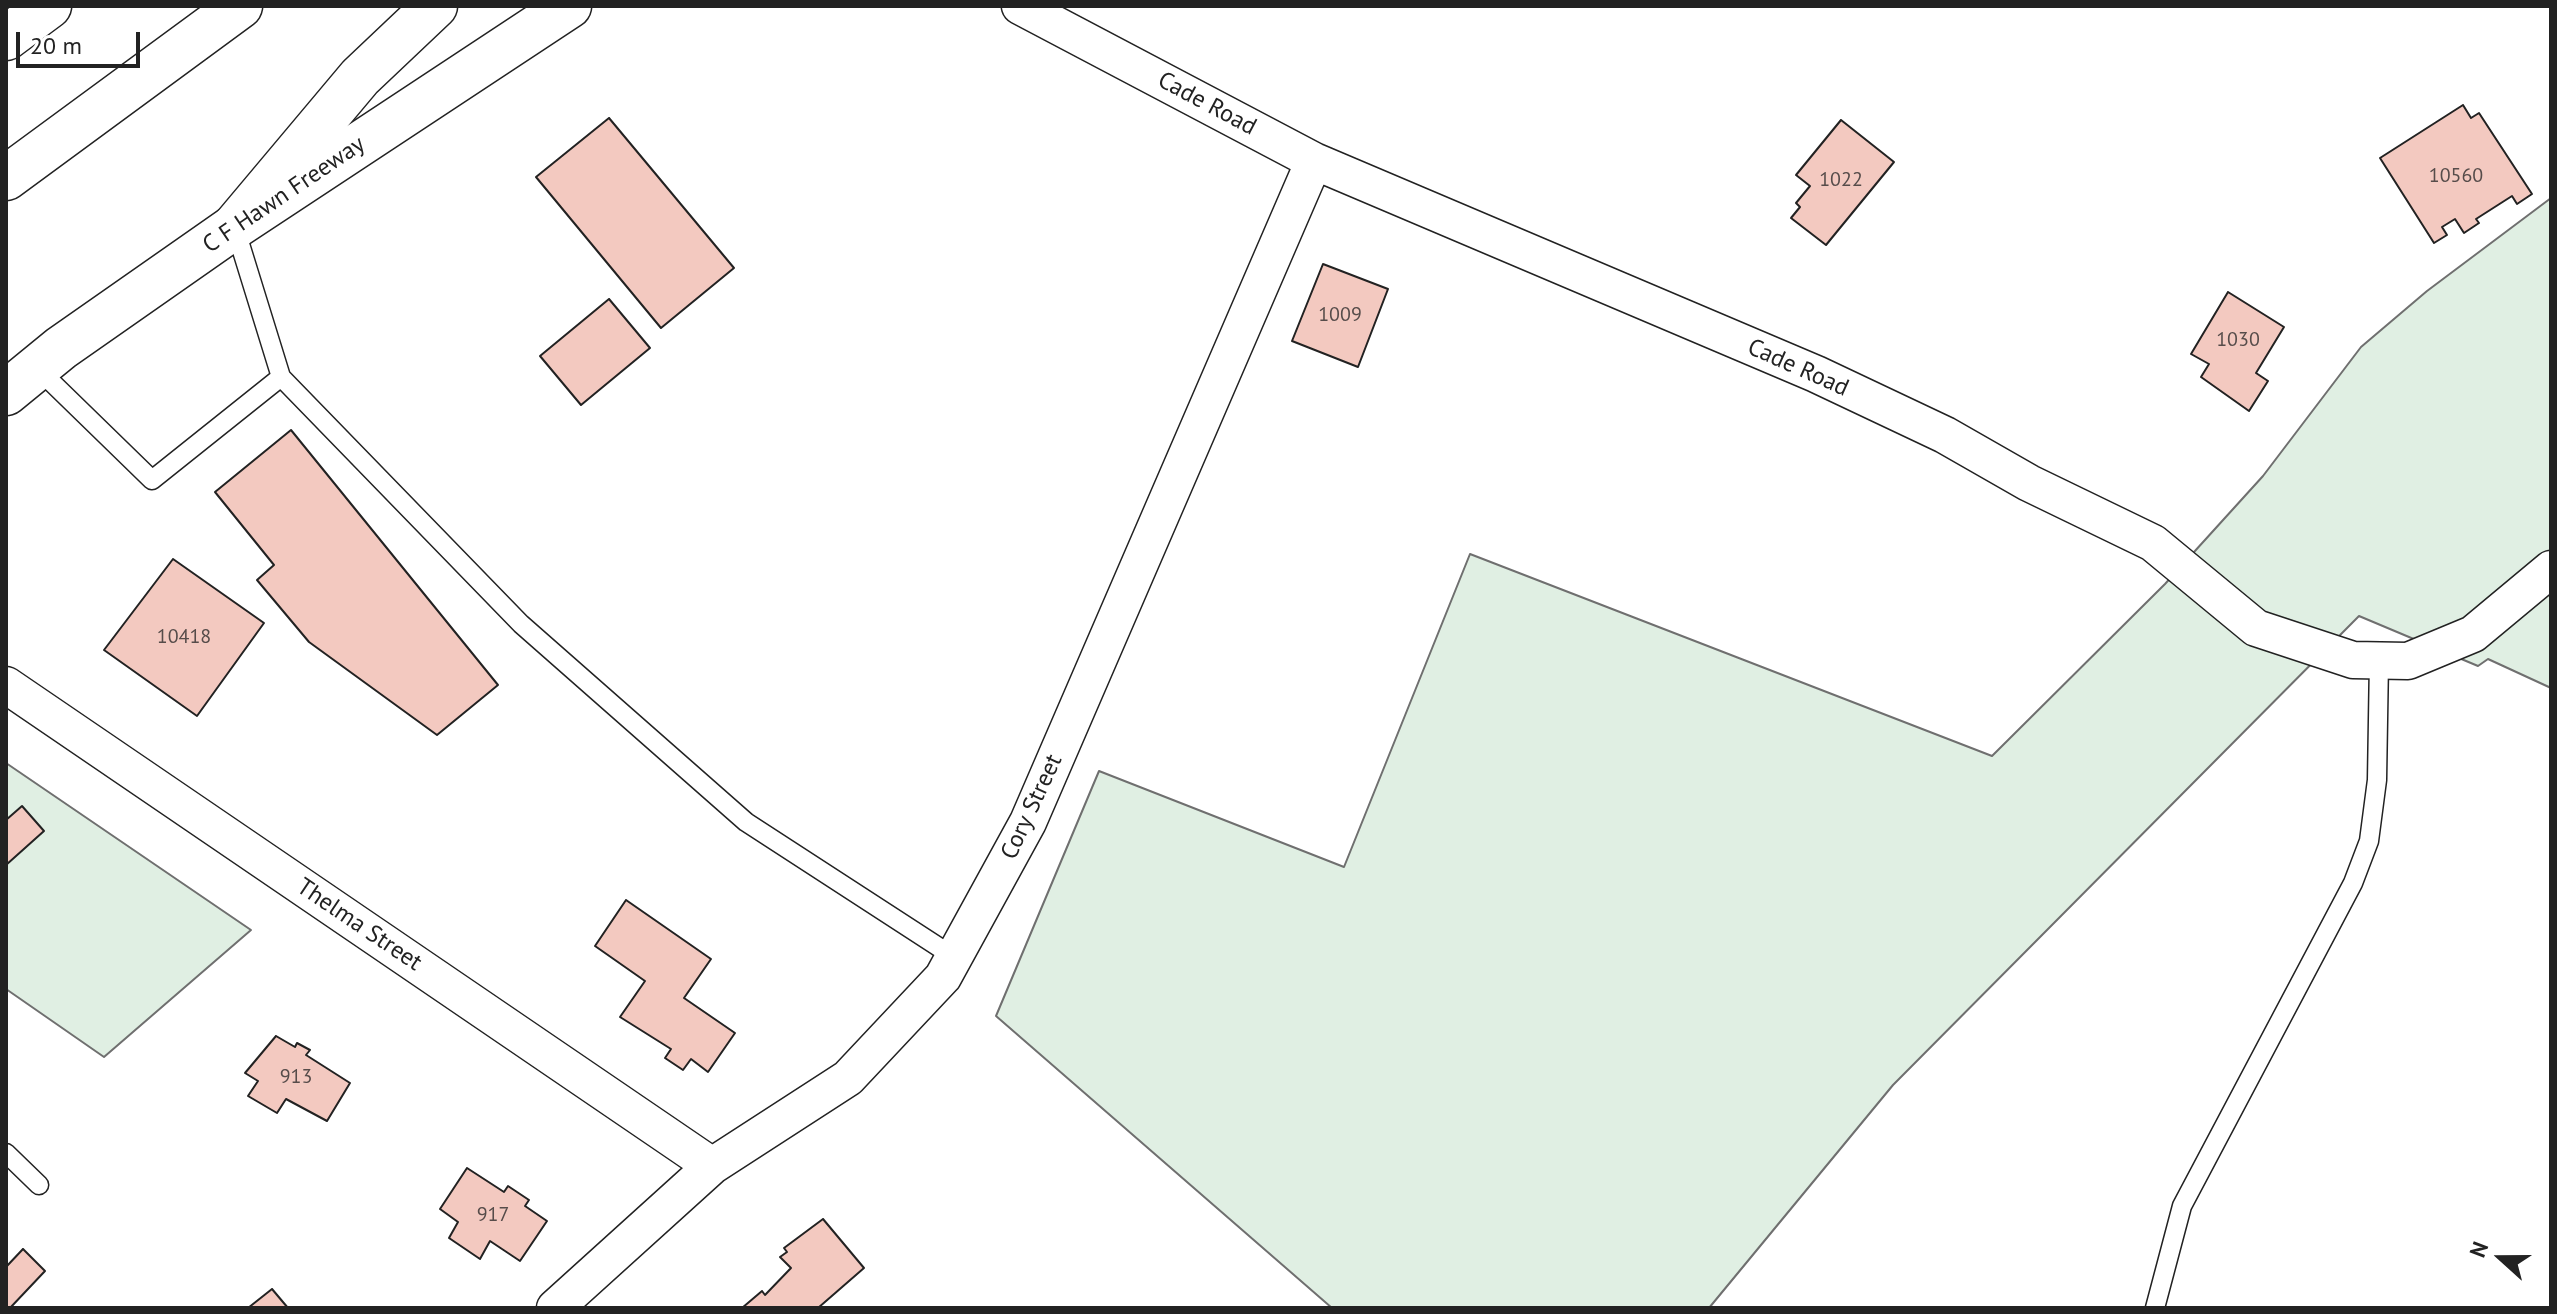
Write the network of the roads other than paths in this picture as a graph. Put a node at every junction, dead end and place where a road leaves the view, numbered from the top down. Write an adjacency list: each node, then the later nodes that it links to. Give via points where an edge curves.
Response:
1 (49, 6): 6 (main road)
2 (240, 6): 8 (main road)
3 (435, 6): 9 (main road, via 360,77)
4 (569, 6): 9 (main road, C F Hawn Freeway)
5 (1020, 6): 7 (street, Cade Road)
6 (6, 38)
7 (1314, 161): 13 (street, Cade Road, via 1816,374 1945,435 2153,543 2256,628 2353,660); 15 (street, Cory Street, via 1028,822)
8 (6, 178)
9 (234, 227): 10 (lane); 11 (main road, C F Hawn Freeway)
10 (281, 377): 11 (lane, via 152,480); 15 (lane, via 521,624 735,812)
11 (21, 380)
12 (2551, 569): 13 (street, Cade Road, via 2473,634 2408,661)
13 (2379, 660): 20 (lane, via 2377,780 2369,841 2353,883 2182,1206)
14 (6, 685): 17 (street, Thelma Street)
15 (954, 957): 17 (street, Cory Street, via 943,977 848,1078)
16 (6, 1153): 18 (lane)
17 (712, 1166): 19 (street, Cory Street)
18 (39, 1185)
19 (555, 1308)
20 (2155, 1308)

